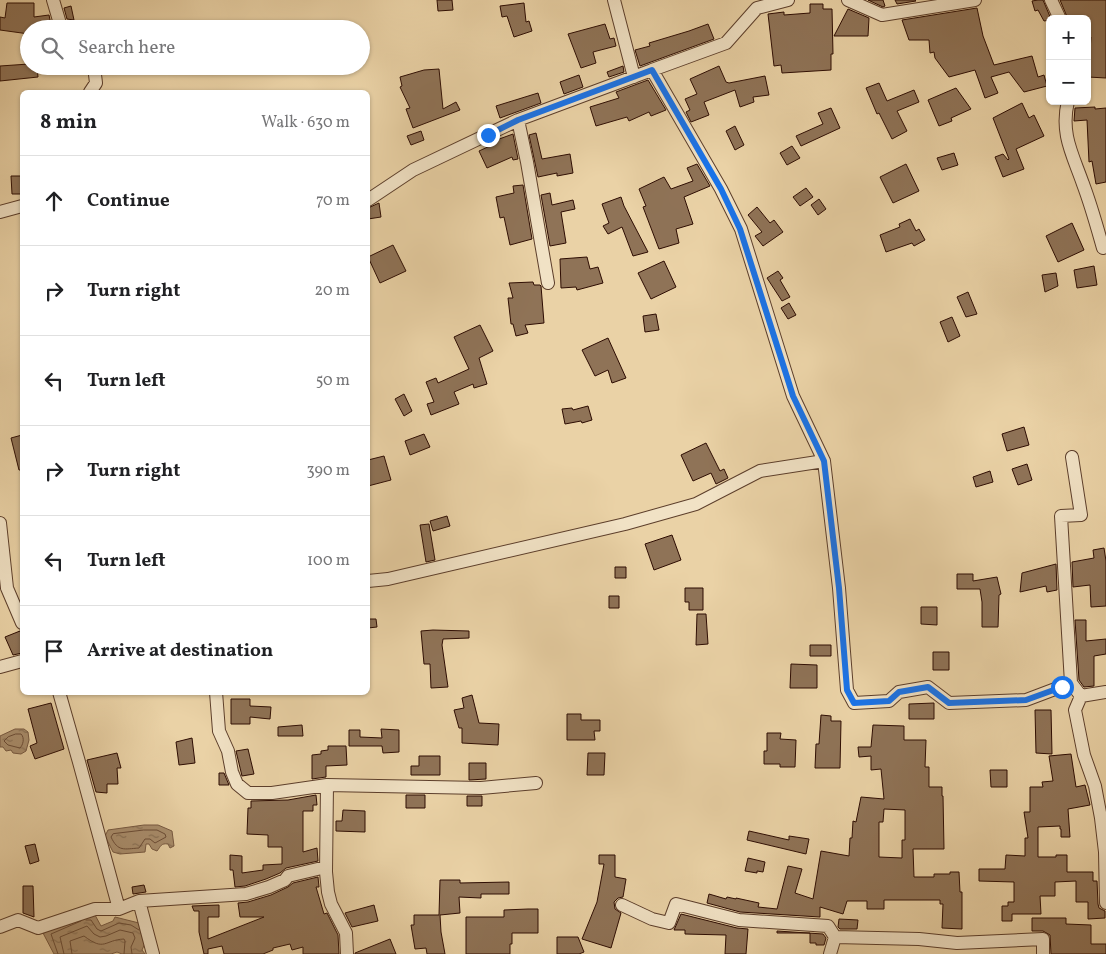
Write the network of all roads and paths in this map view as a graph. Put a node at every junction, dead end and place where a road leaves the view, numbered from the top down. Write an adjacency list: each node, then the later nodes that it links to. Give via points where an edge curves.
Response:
1 (53, 0): 8 (street)
2 (614, 0): 11 (street)
3 (788, 0): 9 (street, via 757,8 726,43)
4 (848, 0): 5 (street, via 882,16)
5 (975, 0)
6 (1051, 0): 7 (street)
7 (1058, 15)
8 (59, 20)
9 (652, 70): 11 (street); 21 (street, via 721,189 740,229 793,396)
10 (95, 75): 12 (street, via 96,83)
11 (634, 77): 14 (street)
12 (91, 90)
13 (1068, 105): 18 (street, via 1066,132 1070,153)
14 (518, 120): 15 (street, via 413,170); 19 (street)
15 (370, 199)
16 (20, 207): 17 (street)
17 (0, 212)
18 (1105, 249)
19 (548, 283)
20 (1072, 457): 27 (street, via 1081,515 1061,516)
21 (824, 461): 23 (street, via 760,471 696,504 625,524); 27 (street, via 847,690 854,703 889,701 899,692 928,687 949,703 1026,700)
22 (0, 524): 24 (street, via 7,588)
23 (370, 581)
24 (20, 617)
25 (20, 661): 26 (street)
26 (0, 667)
27 (1071, 683): 31 (street)
28 (1106, 692): 31 (street)
29 (60, 695): 38 (street)
30 (216, 695): 33 (street, via 219,731 237,784 248,792 272,794)
31 (1081, 696): 36 (street, via 1076,710 1101,818)
32 (536, 783): 33 (street, via 481,788)
33 (327, 785): 34 (street)
34 (326, 867): 35 (street, via 288,876 269,887 246,894); 42 (street, via 331,904 346,933)
35 (139, 901): 38 (street); 41 (street)
36 (1106, 903)
37 (622, 905): 40 (street, via 669,923 676,904 739,920 828,926)
38 (119, 909): 39 (street, via 95,909 38,928 18,920)
39 (0, 927)
40 (835, 937): 43 (street); 44 (street, via 957,943 1043,939)
41 (153, 954)
42 (347, 954)
43 (830, 954)
44 (1043, 954)

